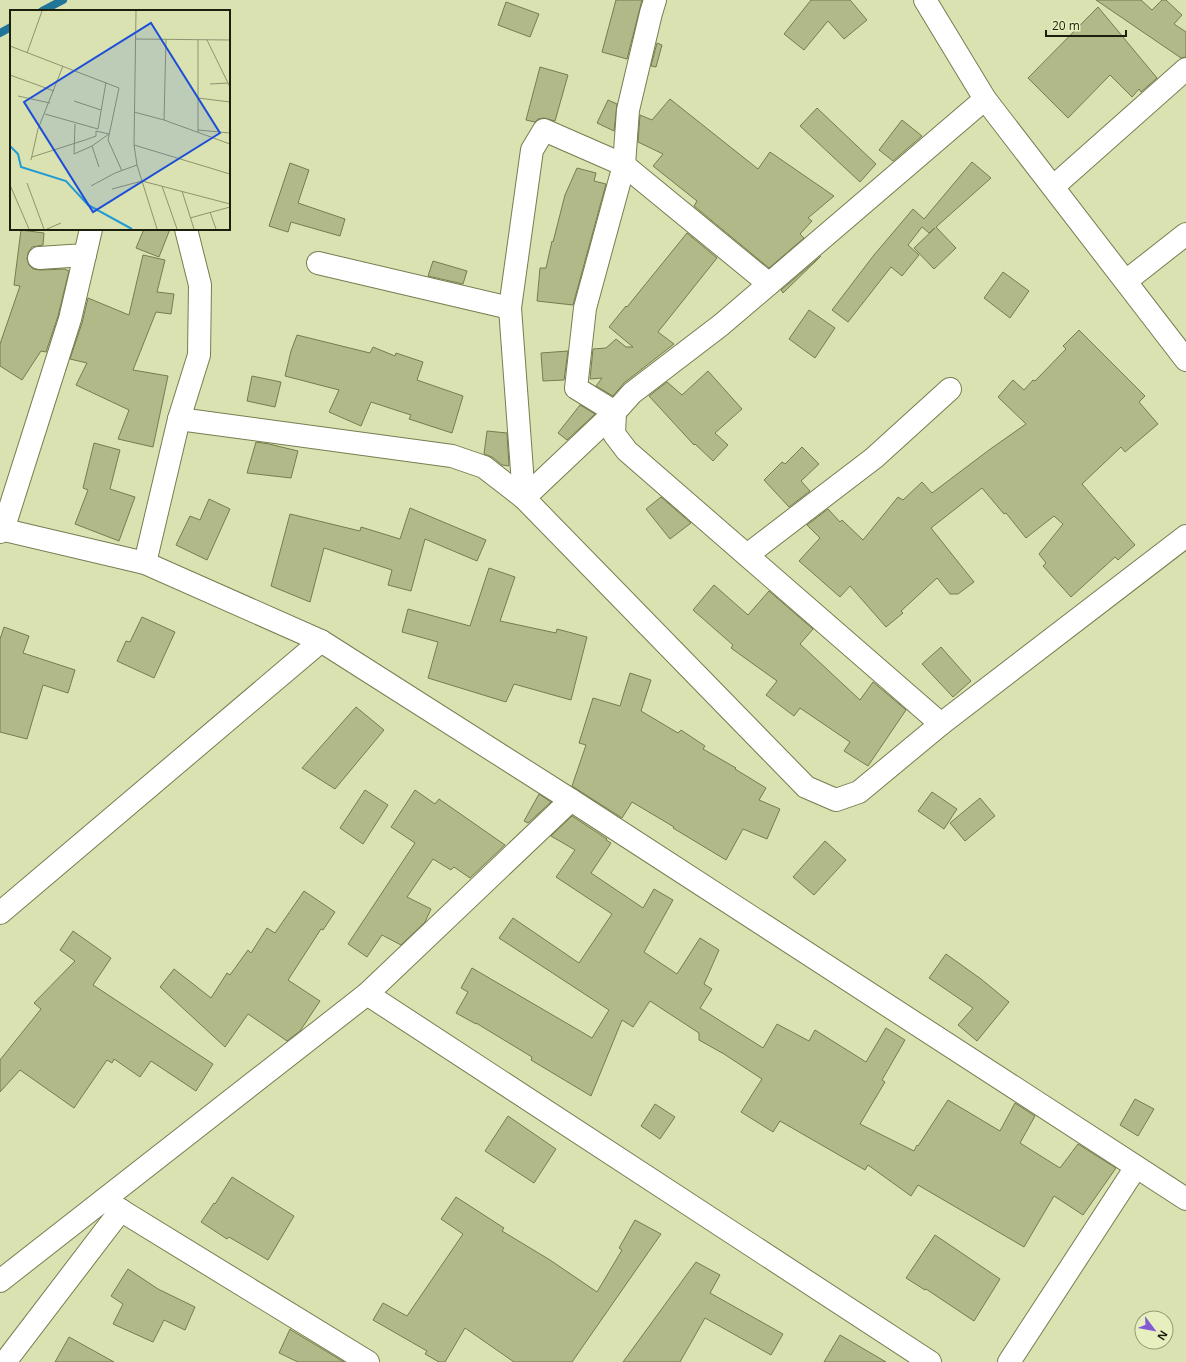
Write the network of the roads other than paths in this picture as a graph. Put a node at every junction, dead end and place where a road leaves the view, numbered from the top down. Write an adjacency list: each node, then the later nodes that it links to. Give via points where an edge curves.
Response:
1 (655, 0): 5 (street, via 628,110)
2 (925, 0): 4 (street)
3 (1186, 69): 6 (street)
4 (985, 99): 6 (street); 14 (street)
5 (624, 166): 14 (street); 15 (street, via 544,130 532,150); 18 (street, via 585,308 576,388)
6 (1053, 188): 13 (street)
7 (91, 230): 10 (street)
8 (186, 230): 19 (street, via 200,285 199,355)
9 (1186, 234): 13 (street)
10 (86, 255): 11 (street); 21 (street, via 70,319)
11 (39, 258)
12 (318, 263): 15 (street)
13 (1126, 281): 16 (street)
14 (769, 284): 18 (street, via 721,325 632,393)
15 (510, 308): 20 (street)
16 (1186, 360)
17 (950, 389): 23 (street, via 874,458)
18 (615, 412): 20 (street); 23 (street, via 614,434 627,451)
19 (179, 419): 20 (street, via 452,456 484,466); 24 (street)
20 (524, 498): 26 (street, via 806,787 836,800 859,792)
21 (1, 530): 24 (street)
22 (1186, 536): 26 (street)
23 (747, 555): 26 (street)
24 (145, 563): 25 (street)
25 (321, 641): 27 (street); 28 (street)
26 (941, 724)
27 (572, 800): 29 (street); 30 (street)
28 (0, 913)
29 (367, 994): 32 (street); 36 (street)
30 (1136, 1167): 31 (street); 37 (street)
31 (1186, 1199)
32 (112, 1205): 33 (street); 34 (street); 35 (street)
33 (0, 1281)
34 (5, 1362)
35 (368, 1362)
36 (930, 1362)
37 (1009, 1362)

